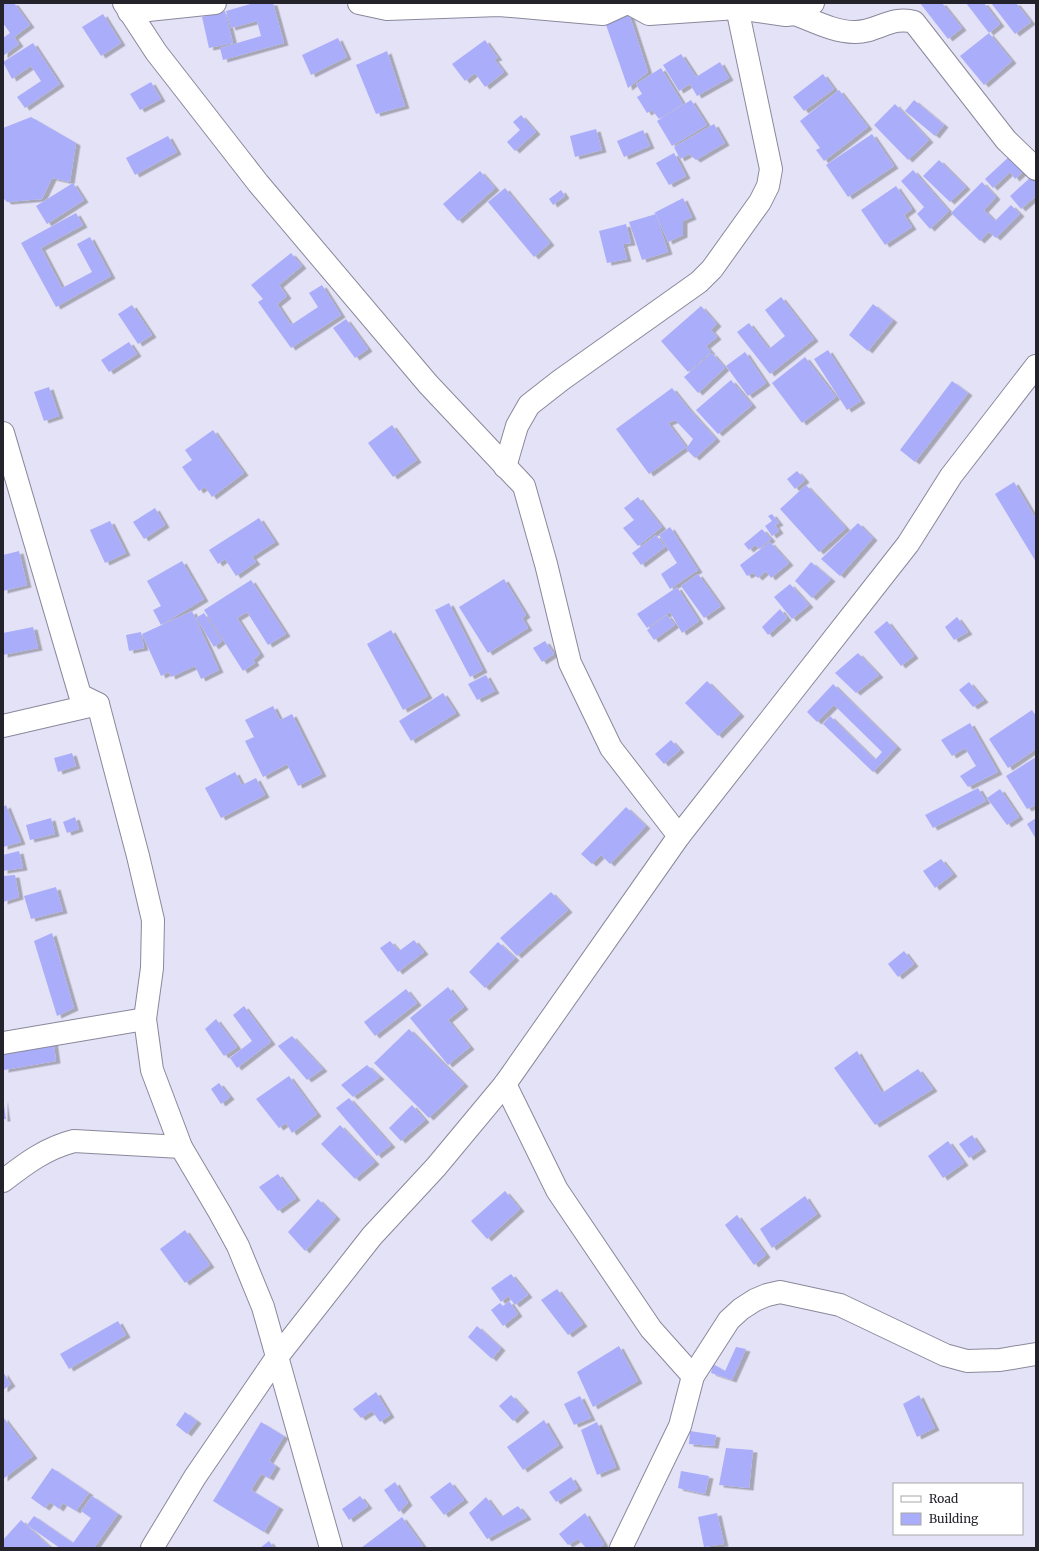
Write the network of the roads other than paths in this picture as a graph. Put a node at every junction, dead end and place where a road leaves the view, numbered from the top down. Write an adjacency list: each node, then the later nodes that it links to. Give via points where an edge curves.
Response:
1 (215, 3): 5 (street)
2 (360, 3): 3 (street, via 387,9 499,5 603,14)
3 (628, 3): 4 (street, via 649,14)
4 (736, 5): 6 (street, via 786,15); 10 (street, via 771,169 768,186 760,202 712,269 699,282 529,405 517,426)
5 (126, 8): 10 (street, via 170,70 258,183 428,384)
6 (804, 9): 7 (street, via 829,26 855,32 897,20 914,22 1006,140)
7 (1036, 169)
8 (1036, 366): 13 (street, via 951,476 908,544)
9 (4, 441): 11 (street, via 80,695)
10 (505, 467): 13 (street, via 524,486 570,663 611,748)
11 (98, 704): 12 (street); 14 (street, via 153,920 152,968)
12 (3, 726)
13 (679, 836): 16 (street)
14 (145, 1019): 15 (street); 17 (street, via 152,1070)
15 (3, 1043)
16 (505, 1084): 20 (street, via 436,1167 372,1236); 21 (street, via 557,1190 642,1317)
17 (181, 1147): 18 (street, via 74,1141 45,1151); 20 (street, via 238,1246 262,1307)
18 (3, 1181)
19 (1036, 1354): 21 (street, via 1000,1360 967,1361 945,1355 840,1305 780,1292 755,1300 729,1320)
20 (277, 1357): 22 (street, via 195,1477); 23 (street)
21 (693, 1376): 24 (street, via 680,1426)
22 (152, 1548)
23 (331, 1548)
24 (621, 1548)

